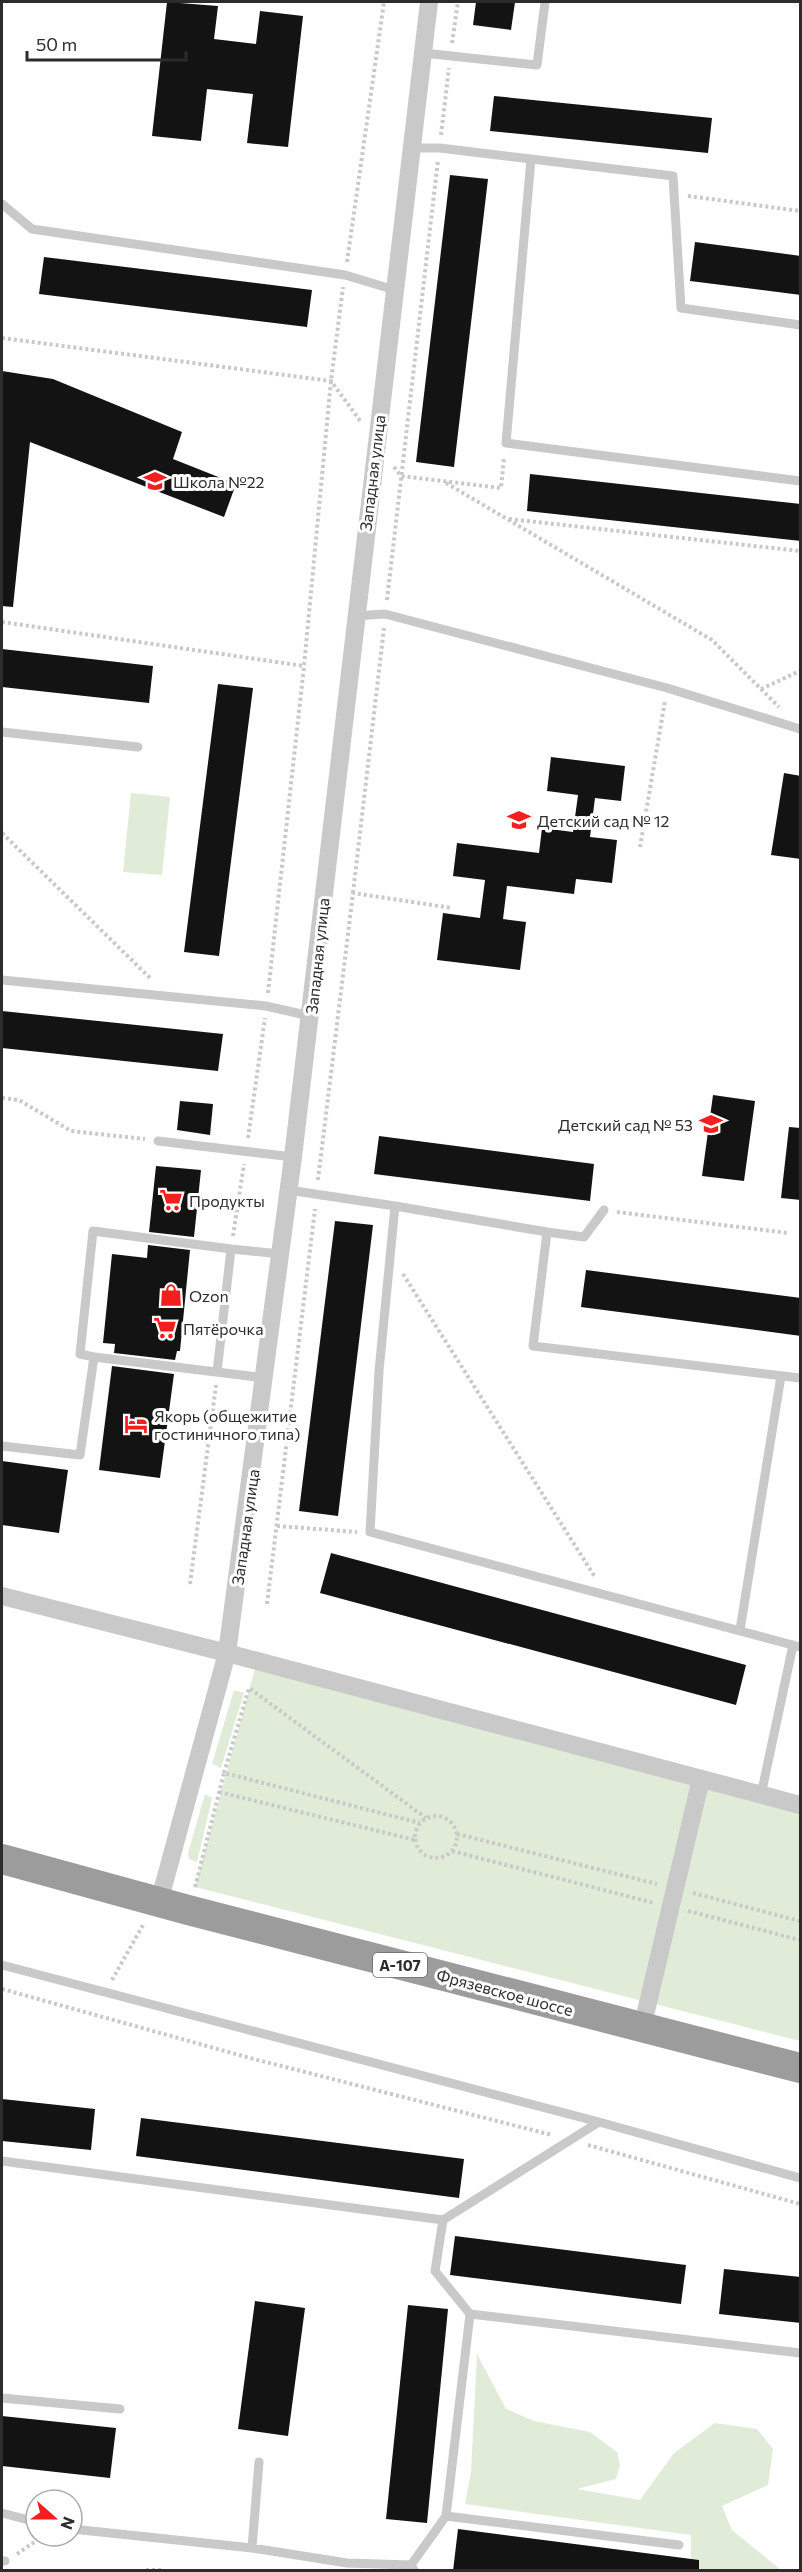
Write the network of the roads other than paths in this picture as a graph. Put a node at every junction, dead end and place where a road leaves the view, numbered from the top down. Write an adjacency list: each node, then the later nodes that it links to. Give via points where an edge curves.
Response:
1 (429, 2): 3 (street, Западная улица)
2 (545, 2): 3 (lane, via 537,64)
3 (423, 53): 4 (street, Западная улица)
4 (411, 148): 5 (lane); 7 (street, Западная улица)
5 (531, 159): 8 (lane, via 673,176 681,308); 9 (lane, via 506,443)
6 (2, 204): 7 (lane, via 32,229 345,275)
7 (395, 290): 10 (street, Западная улица)
8 (801, 326)
9 (801, 482)
10 (355, 616): 11 (lane, via 385,614 667,688); 15 (street, Западная улица)
11 (801, 729)
12 (2, 732): 13 (lane)
13 (138, 747)
14 (2, 980): 15 (lane, via 266,1006)
15 (310, 1016): 17 (street, Западная улица)
16 (158, 1141): 17 (lane)
17 (293, 1157): 18 (street, Западная улица)
18 (288, 1190): 19 (lane); 23 (street, Западная улица)
19 (395, 1206): 21 (lane); 31 (lane, via 379,1371 370,1532)
20 (604, 1210): 21 (lane, via 584,1237)
21 (547, 1232): 26 (lane, via 532,1346)
22 (231, 1249): 23 (lane); 24 (lane, via 93,1231 80,1354); 25 (lane)
23 (280, 1254): 27 (street, Западная улица)
24 (94, 1357): 25 (lane); 29 (lane, via 80,1455)
25 (217, 1372): 27 (lane)
26 (781, 1376): 28 (lane); 31 (lane)
27 (265, 1378): 33 (street, Западная улица)
28 (801, 1378)
29 (2, 1446)
30 (2, 1596): 33 (street)
31 (740, 1630): 32 (lane)
32 (797, 1646): 35 (lane)
33 (227, 1653): 34 (street); 38 (street, Западная улица)
34 (701, 1779): 35 (street); 40 (street)
35 (761, 1795): 36 (street)
36 (801, 1805)
37 (2, 1859): 38 (highway, Фрязевское шоссе / А-107)
38 (155, 1914): 40 (highway, Фрязевское шоссе / А-107)
39 (2, 1965): 42 (lane)
40 (642, 2028): 41 (highway, Фрязевское шоссе / А-107)
41 (801, 2068)
42 (599, 2122): 44 (lane); 45 (lane)
43 (2, 2161): 45 (lane)
44 (801, 2178)
45 (443, 2220): 46 (lane, via 435,2271)
46 (470, 2314): 47 (lane); 52 (lane)
47 (801, 2353)
48 (2, 2398): 49 (lane)
49 (120, 2409)
50 (259, 2462): 56 (lane)
51 (2, 2513): 53 (lane)
52 (446, 2516): 55 (lane); 58 (lane)
53 (24, 2519)
54 (84, 2530): 56 (lane)
55 (679, 2545)
56 (252, 2548): 57 (lane)
57 (346, 2567): 58 (lane)
58 (413, 2568)

